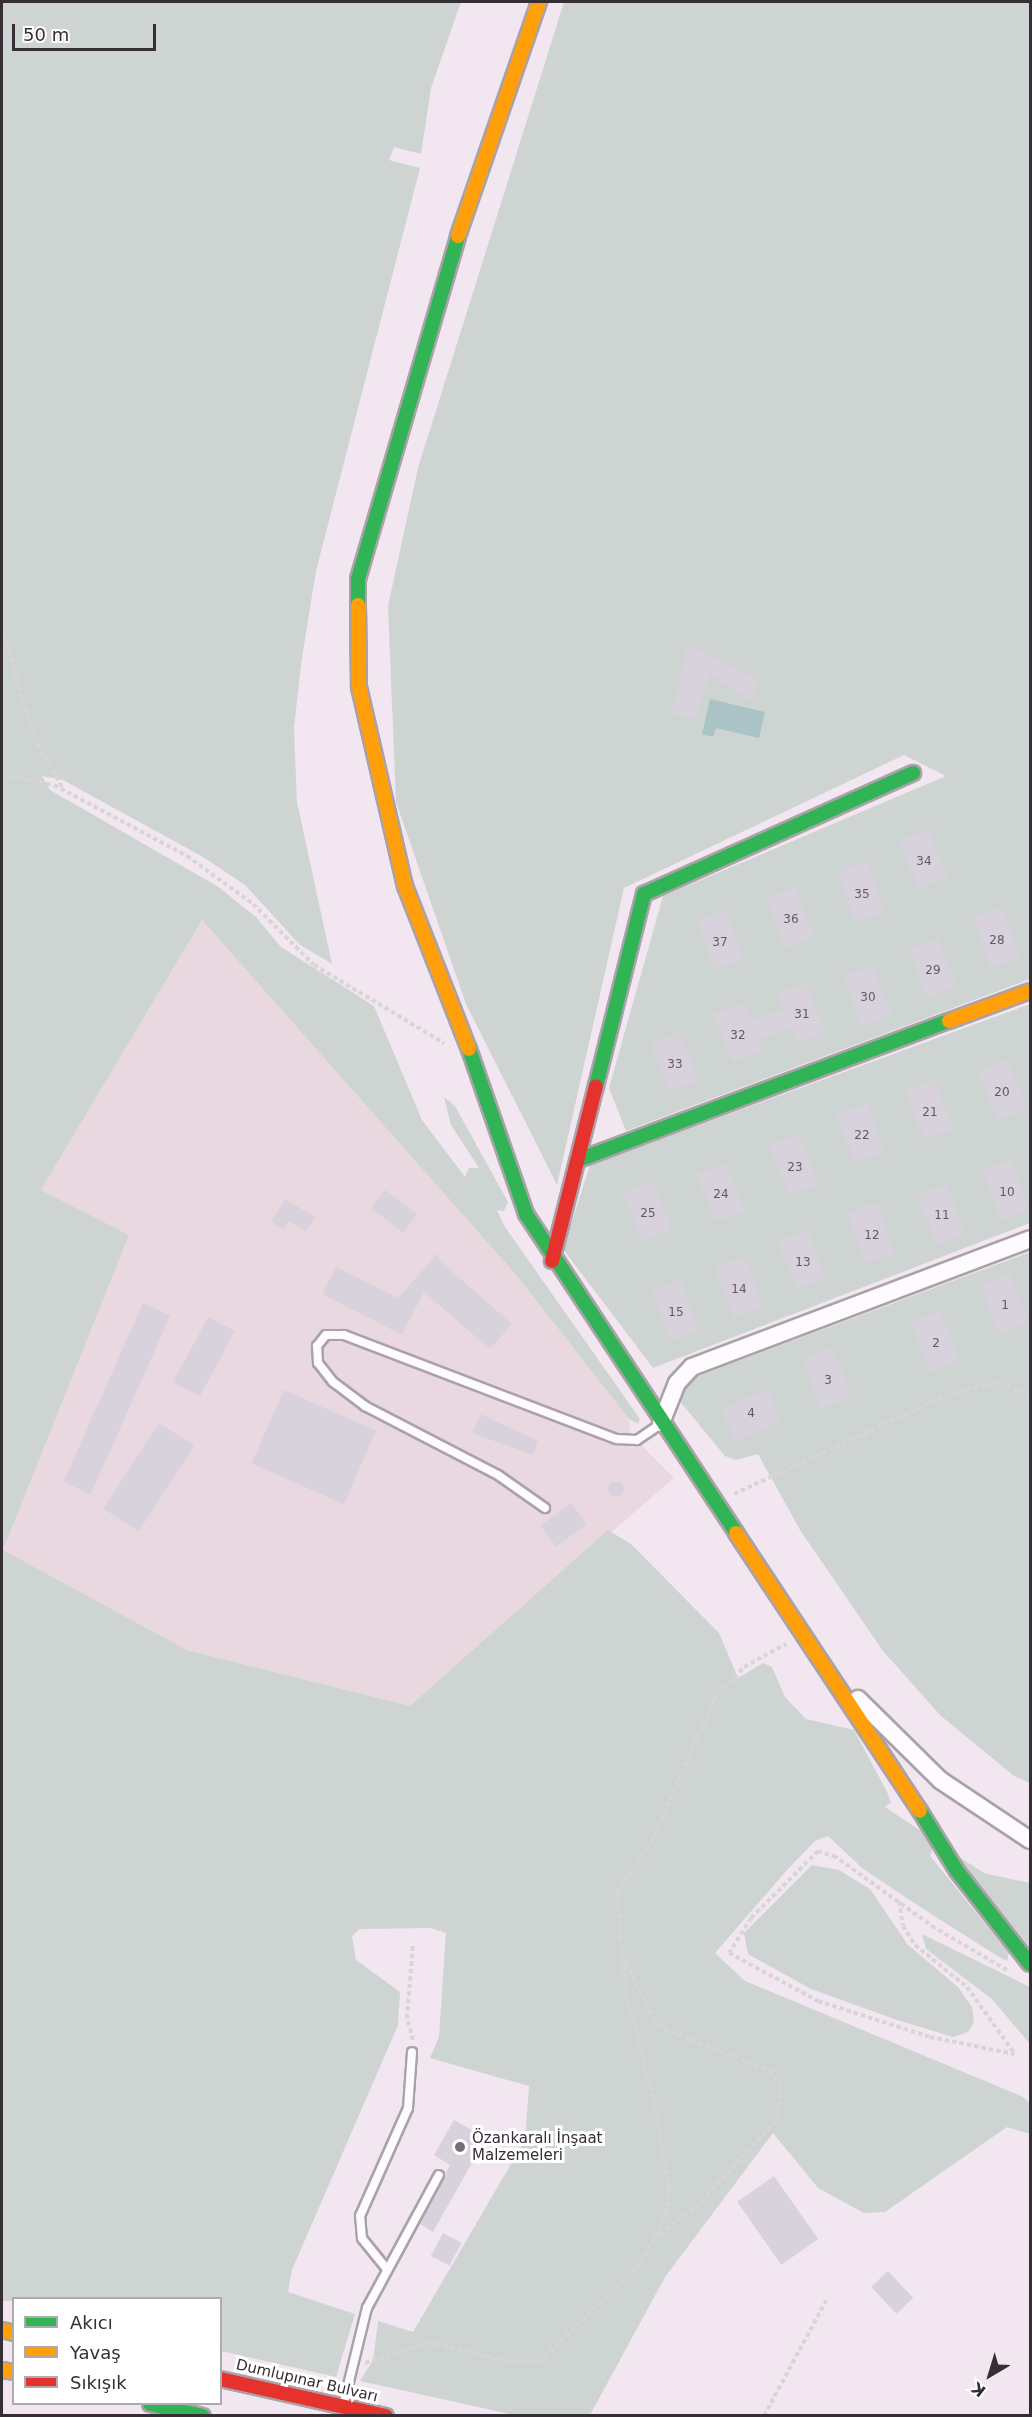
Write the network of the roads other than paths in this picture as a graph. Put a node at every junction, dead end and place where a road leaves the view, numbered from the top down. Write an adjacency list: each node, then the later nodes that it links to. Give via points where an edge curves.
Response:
1 (538, 2): 6 (main road, via 464,217 358,579 359,687 405,886 526,1214)
2 (913, 772): 4 (main road, via 644,894)
3 (1030, 991): 4 (main road)
4 (581, 1159): 6 (main road)
5 (1030, 1239): 7 (street, via 692,1367 677,1383)
6 (552, 1261): 7 (main road)
7 (661, 1423): 8 (lane, via 637,1440 617,1439 344,1335 326,1335 317,1346 318,1363 333,1382 365,1406 498,1475); 9 (main road)
8 (545, 1508)
9 (808, 1642): 10 (street, via 940,1780); 11 (main road, via 957,1871)
10 (1030, 1840)
11 (1030, 1964)
12 (412, 2052): 14 (lane, via 408,2108 360,2216 363,2238)
13 (439, 2175): 14 (lane)
14 (386, 2268): 17 (lane, via 367,2308)
15 (222, 2379): 17 (main road, Dumlupınar Bulvarı)
16 (159, 2405): 18 (main road)
17 (343, 2406): 19 (main road, Dumlupınar Bulvarı)
18 (203, 2415)
19 (386, 2415)

